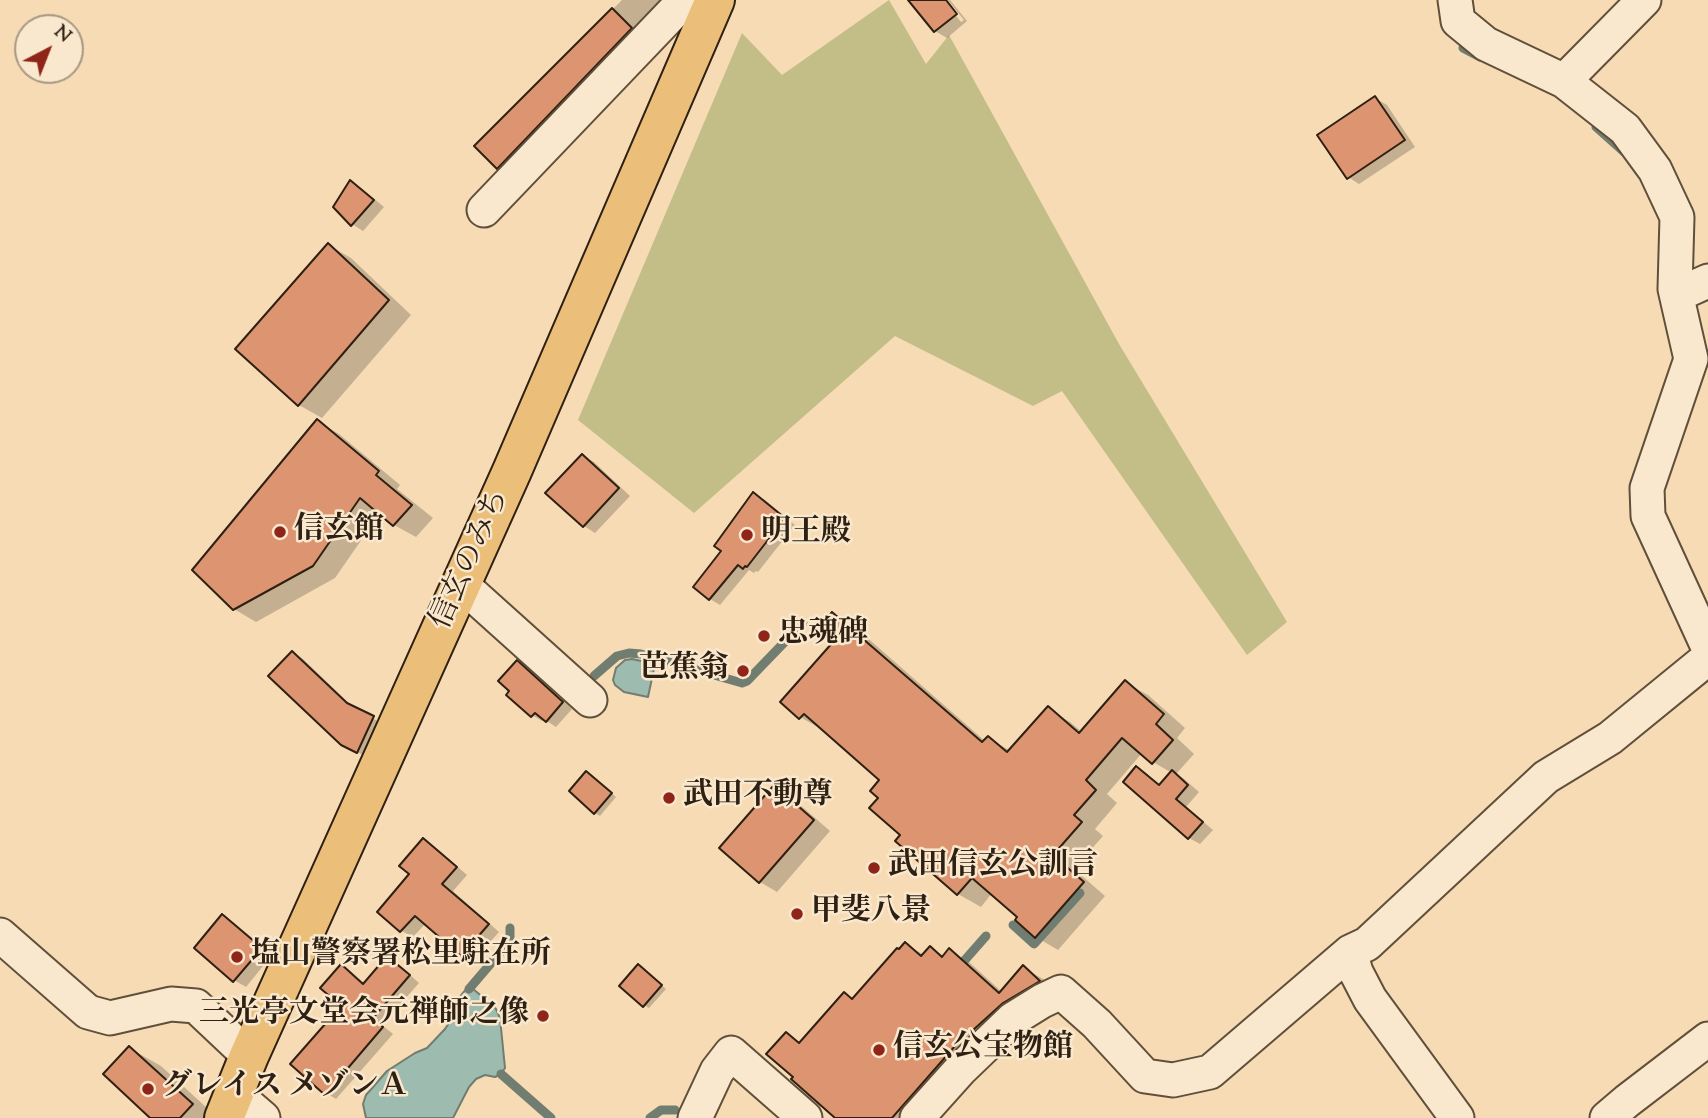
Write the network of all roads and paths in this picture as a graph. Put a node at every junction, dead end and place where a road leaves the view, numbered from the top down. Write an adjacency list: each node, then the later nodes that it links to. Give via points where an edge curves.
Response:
1 (1644, 0): 4 (street)
2 (1457, 1): 4 (street, via 1458,21 1486,44)
3 (712, 5): 5 (street, via 682,3); 8 (main road, 信玄のみち)
4 (1564, 81): 7 (street, via 1625,129 1655,170 1677,217)
5 (484, 210)
6 (1708, 281): 7 (street)
7 (1676, 295): 9 (street, via 1690,359 1647,488 1648,516)
8 (461, 583): 11 (street); 15 (main road, 信玄のみち)
9 (1708, 648)
10 (1708, 658): 13 (street, via 1610,738 1546,777 1367,944)
11 (590, 700)
12 (0, 935): 15 (street, via 88,1012 110,1018 171,1004 196,1006)
13 (1350, 952): 20 (street, via 1210,1072 1173,1080 1145,1076 1061,992 1013,1019); 21 (street, via 1370,999)
14 (1708, 1039): 22 (street)
15 (249, 1056): 16 (main road, 信玄のみち)
16 (229, 1106): 17 (street)
17 (263, 1118)
18 (695, 1118): 19 (street, via 732,1053)
19 (805, 1118)
20 (917, 1118)
21 (1457, 1118)
22 (1607, 1118)

